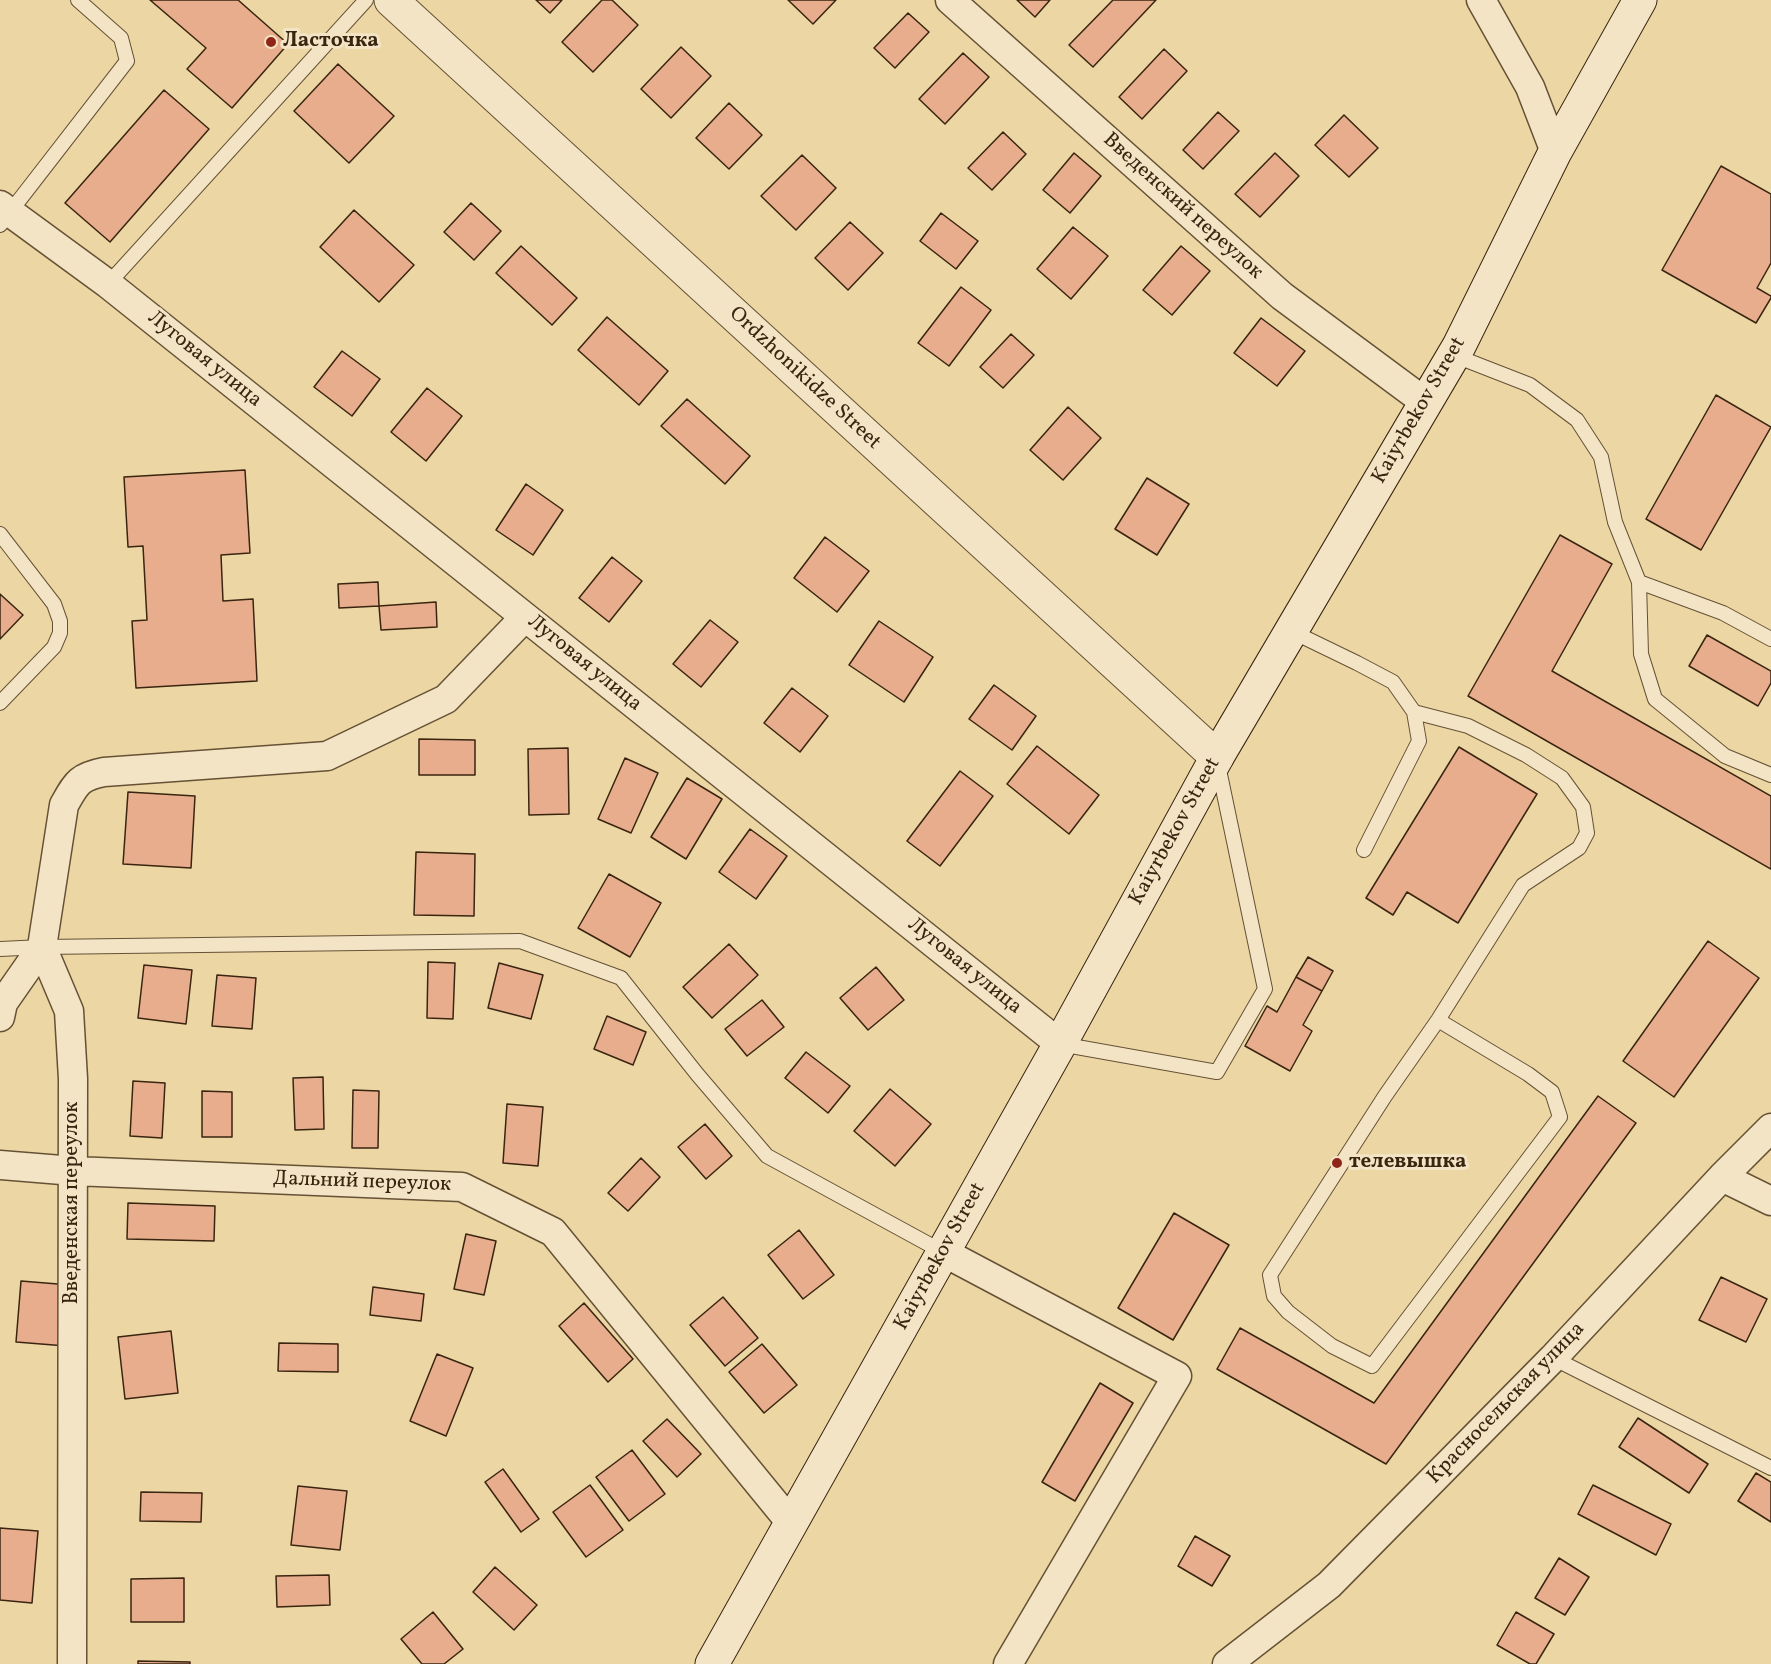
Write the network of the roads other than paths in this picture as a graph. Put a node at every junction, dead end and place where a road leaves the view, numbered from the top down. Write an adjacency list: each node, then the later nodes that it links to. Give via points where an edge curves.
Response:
1 (78, 0): 8 (lane, via 121,38 127,61)
2 (366, 0): 9 (lane)
3 (391, 0): 19 (main road, Ordzhonikidze Street)
4 (950, 0): 11 (street, Введенский переулок, via 1282,296)
5 (1480, 0): 7 (street, via 1530,87)
6 (1640, 0): 7 (main road, Kaiyrbekov Street)
7 (1555, 152): 10 (main road, Kaiyrbekov Street)
8 (3, 214): 9 (street, Луговая улица)
9 (108, 284): 14 (street, Луговая улица)
10 (1454, 355): 11 (main road, Kaiyrbekov Street); 13 (lane, via 1530,385 1577,420 1601,458 1615,522)
11 (1425, 402): 15 (main road, Kaiyrbekov Street)
12 (0, 534): 17 (lane, via 54,604 60,621 54,647)
13 (1639, 582): 16 (lane, via 1723,613); 20 (lane, via 1641,654 1655,699 1725,756)
14 (525, 617): 22 (street, via 446,699 327,756 88,775 75,785 64,805); 26 (street, Луговая улица)
15 (1291, 631): 18 (lane, via 1393,682); 19 (main road, Kaiyrbekov Street)
16 (1771, 639)
17 (0, 703)
18 (1414, 712): 21 (lane, via 1419,741); 25 (lane, via 1468,726 1562,778 1583,807 1587,833 1579,848 1523,885)
19 (1217, 757): 26 (main road, Kaiyrbekov Street); 26 (lane, via 1264,989 1217,1072)
20 (1771, 776)
21 (1364, 850)
22 (42, 947): 23 (lane); 24 (street, via 3,1003); 29 (street, Введенская переулок, via 69,1011); 32 (lane, via 520,941 621,978 767,1156)
23 (0, 949)
24 (0, 1017)
25 (1438, 1020): 25 (lane, via 1270,1275 1274,1296 1288,1312 1332,1346 1372,1366 1560,1117 1552,1092)
26 (1060, 1044): 32 (main road, Kaiyrbekov Street)
27 (1771, 1128): 30 (street, Красносельская улица)
28 (0, 1165): 29 (street, Дальний переулок)
29 (74, 1171): 35 (street, Дальний переулок, via 462,1187 553,1232); 36 (street, Введенская переулок)
30 (1722, 1177): 31 (street); 33 (street, Красносельская улица)
31 (1771, 1201)
32 (943, 1252): 35 (main road, Kaiyrbekov Street); 38 (street, via 1177,1376)
33 (1553, 1358): 34 (lane); 39 (street, Красносельская улица, via 1329,1585)
34 (1771, 1468)
35 (791, 1523): 37 (main road, Kaiyrbekov Street)
36 (72, 1664)
37 (712, 1664)
38 (1008, 1664)
39 (1227, 1664)

